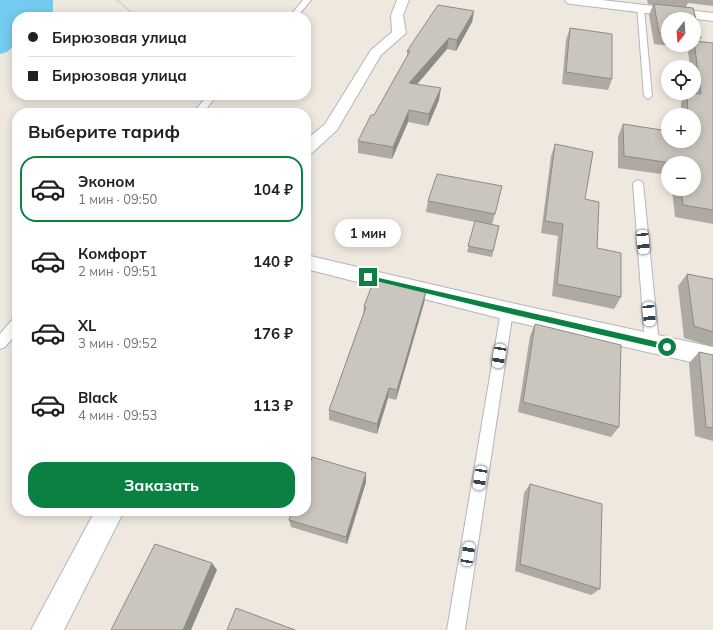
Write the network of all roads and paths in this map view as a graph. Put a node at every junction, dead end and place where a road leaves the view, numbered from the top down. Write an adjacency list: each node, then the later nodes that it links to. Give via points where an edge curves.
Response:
1 (117, 0): 7 (path)
2 (307, 0): 8 (lane)
3 (403, 0): 16 (street, via 397,15 399,33 376,53 331,127)
4 (571, 0): 6 (street)
5 (694, 0): 10 (street)
6 (640, 8): 9 (street); 13 (lane)
7 (131, 12)
8 (297, 12)
9 (673, 12)
10 (696, 12)
11 (701, 16): 12 (street)
12 (713, 17)
13 (648, 96)
14 (209, 100): 15 (lane)
15 (202, 108)
16 (311, 144)
17 (638, 183): 22 (lane)
18 (311, 263): 19 (street)
19 (507, 311): 22 (street); 26 (lane)
20 (12, 330): 21 (lane)
21 (0, 343)
22 (652, 344): 23 (street)
23 (713, 357)
24 (107, 516): 25 (street)
25 (47, 630)
26 (456, 630)

